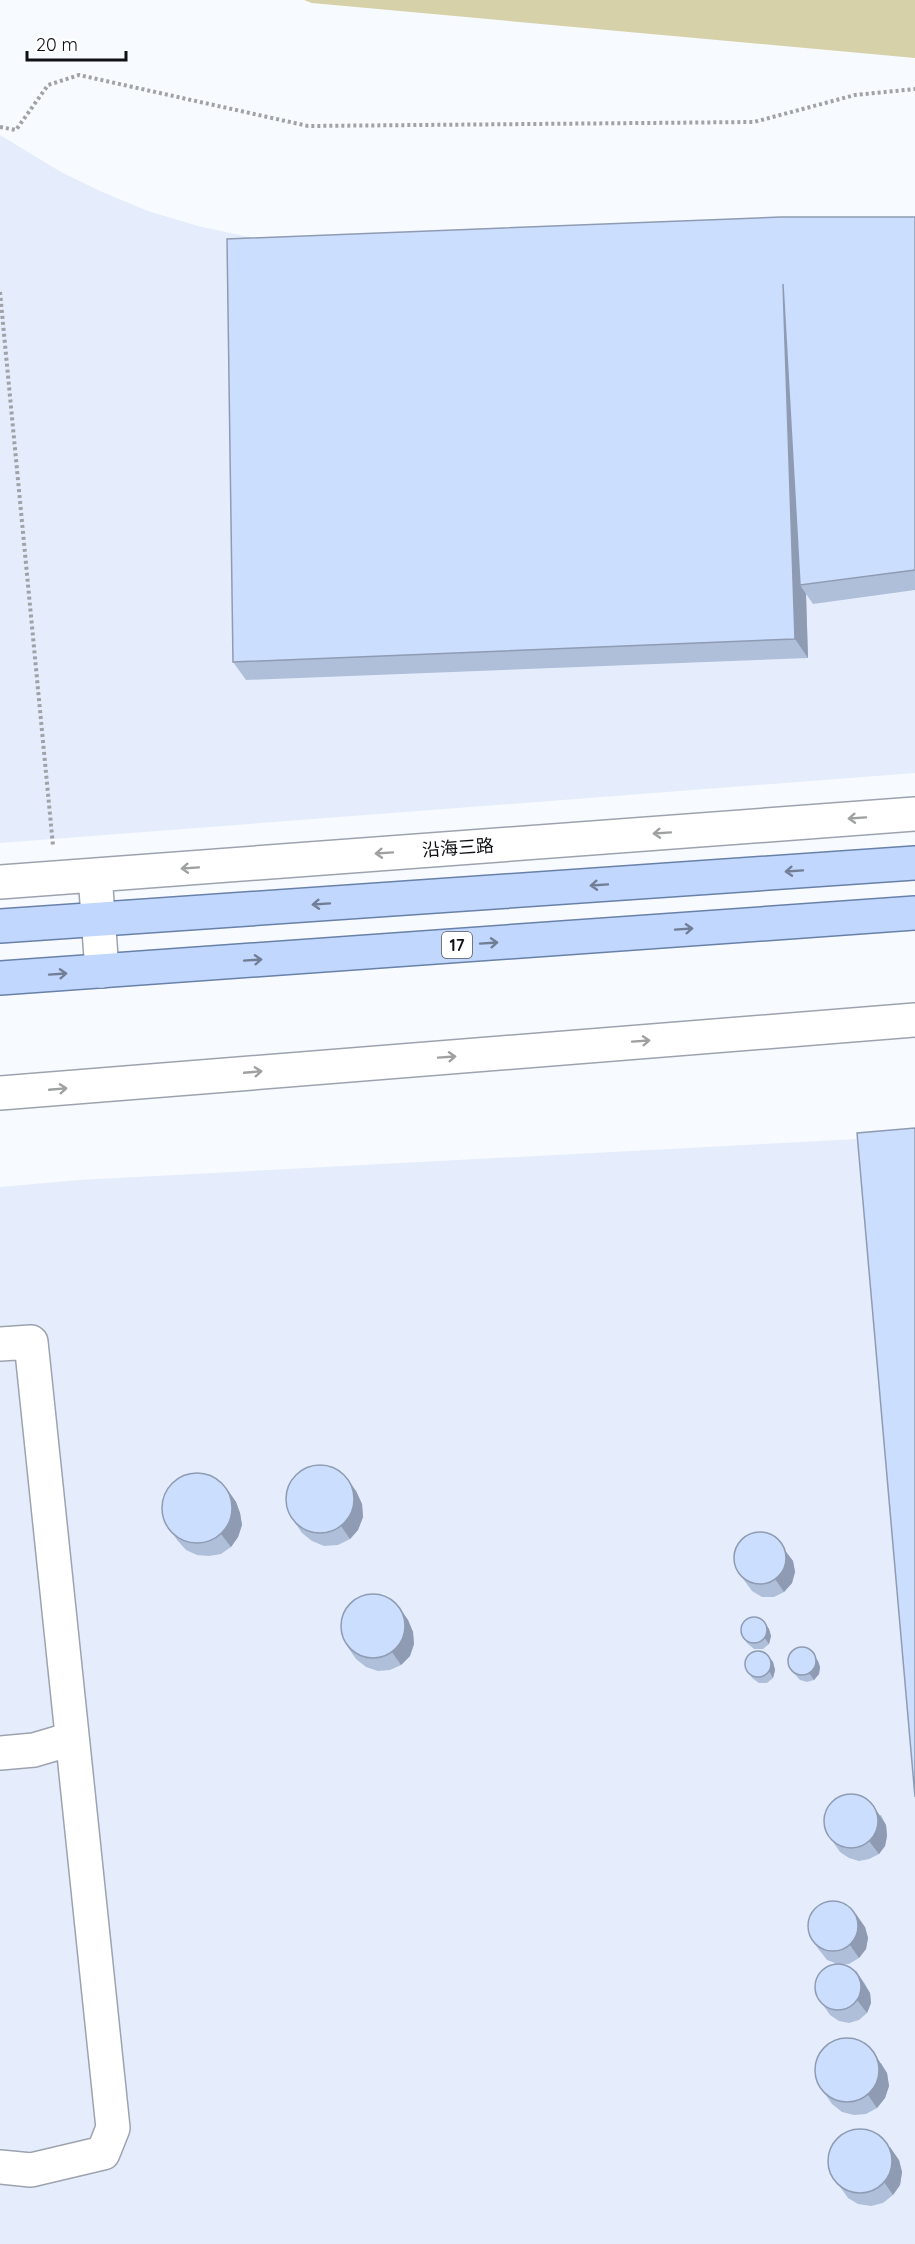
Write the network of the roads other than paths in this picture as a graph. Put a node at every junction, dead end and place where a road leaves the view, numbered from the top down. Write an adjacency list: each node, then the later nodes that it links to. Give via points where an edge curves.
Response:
1 (915, 814): 3 (street, 沿海三路, one-way to 3)
2 (915, 863): 6 (main road, one-way to 6)
3 (95, 875): 4 (street, 沿海三路); 6 (street)
4 (0, 882)
5 (915, 912): 8 (main road, 17, one-way to 5)
6 (99, 919): 7 (main road); 8 (street)
7 (0, 926)
8 (102, 971): 9 (main road, 17, one-way to 8)
9 (0, 978)
10 (915, 999): 12 (street, via 389,1040)
11 (915, 1020): 12 (street, one-way to 11)
12 (346, 1064): 13 (street, one-way to 12)
13 (0, 1093)
14 (0, 1344): 15 (street, via 32,1342)
15 (72, 1739): 16 (street, via 34,1750); 17 (street, via 113,2128 103,2153 31,2170)
16 (0, 1753)
17 (0, 2167)

